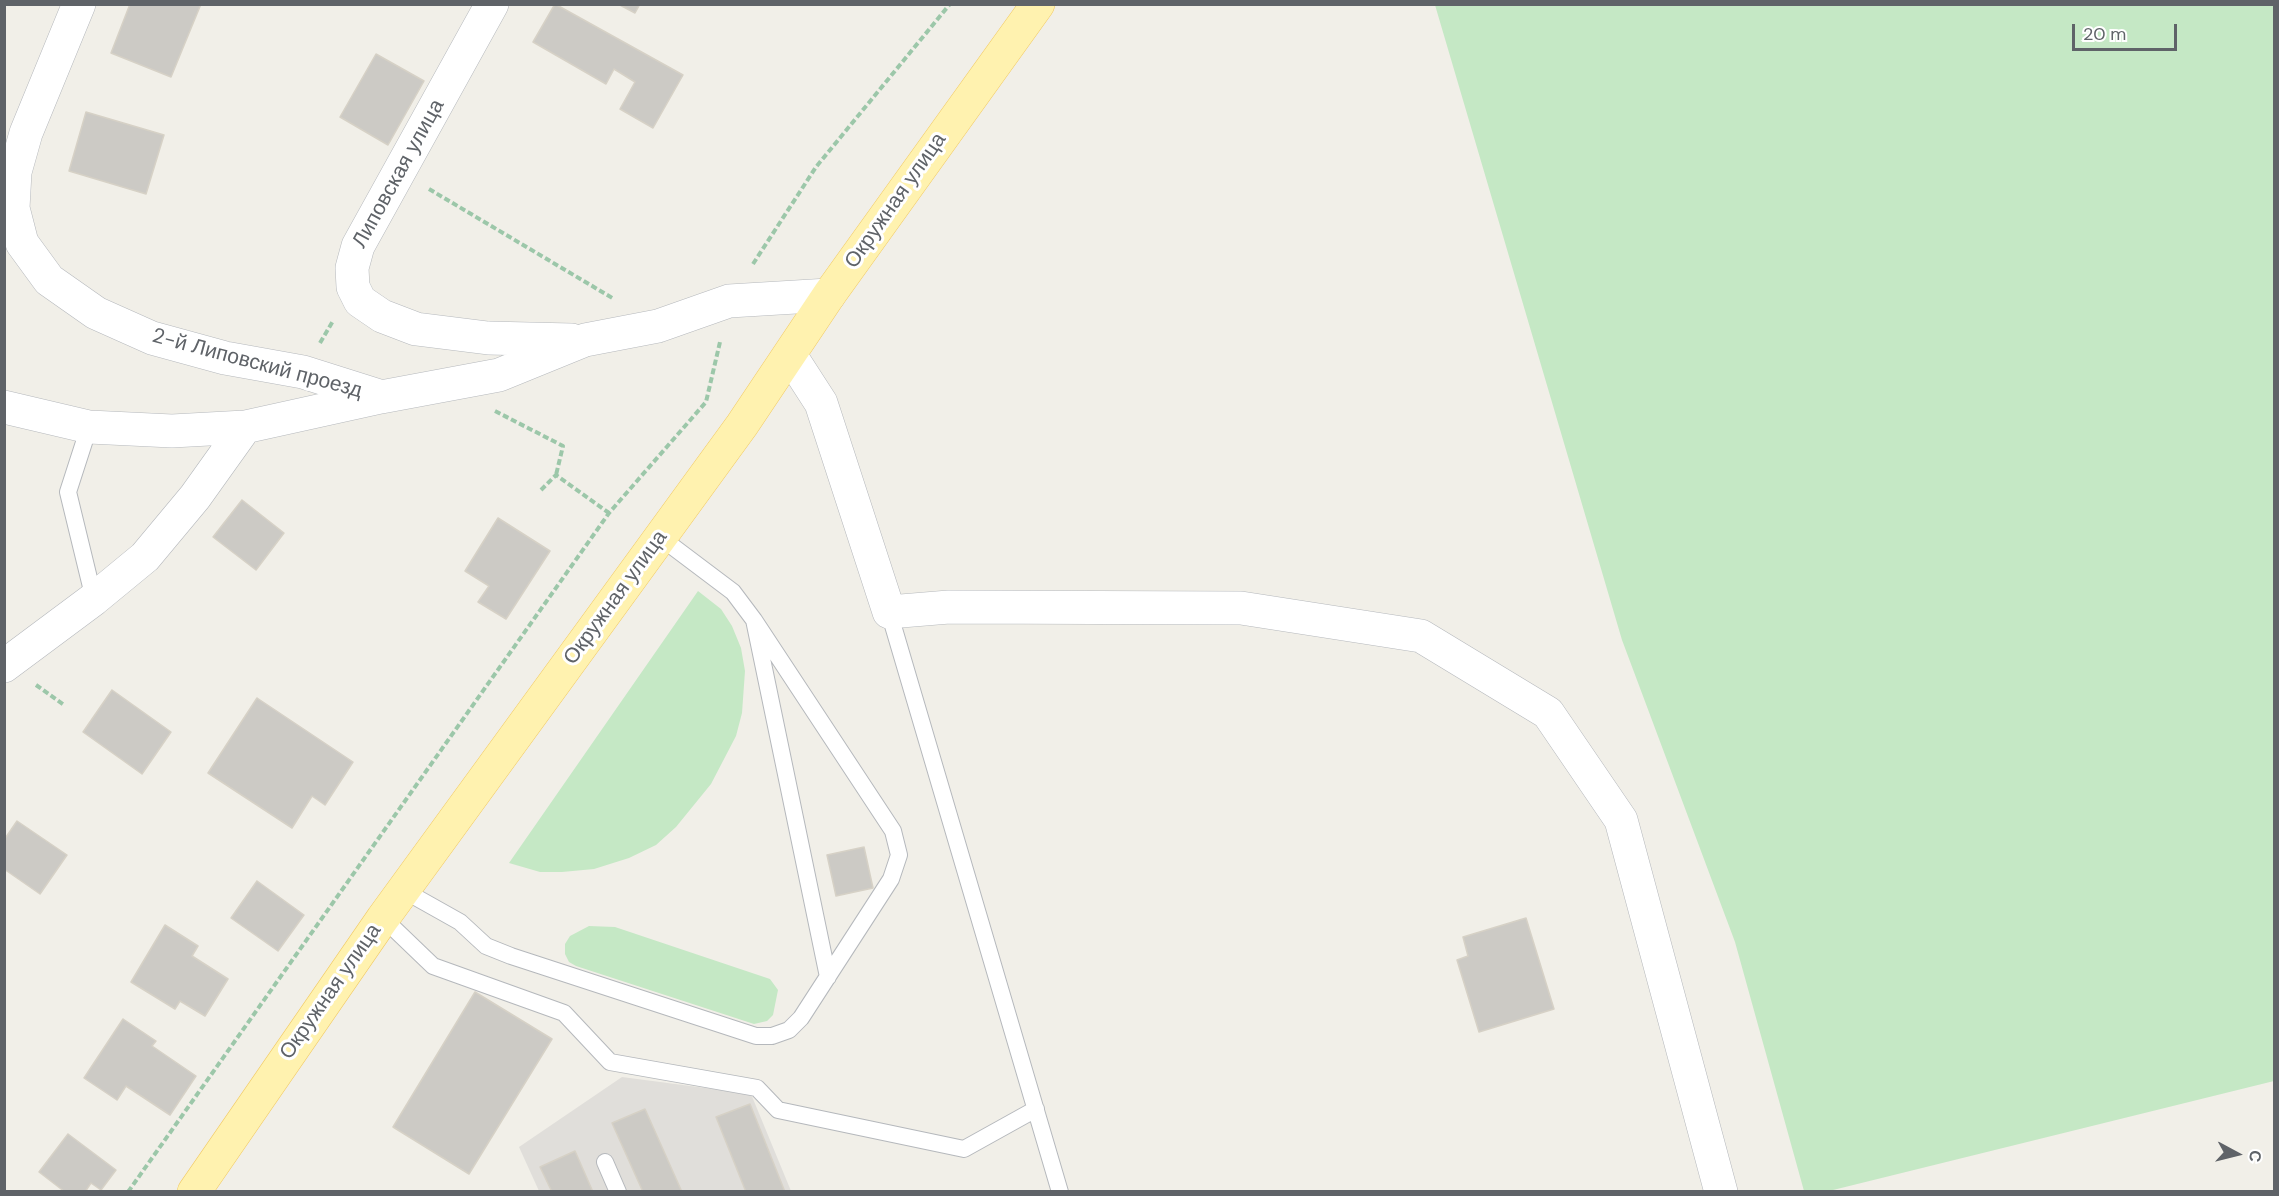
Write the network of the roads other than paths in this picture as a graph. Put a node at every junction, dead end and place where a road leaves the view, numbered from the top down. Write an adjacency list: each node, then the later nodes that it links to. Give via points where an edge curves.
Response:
1 (79, 4): 7 (street, 2-й Липовский проезд, via 26,133 15,172 13,208 22,243 49,280 96,313 152,338 303,372)
2 (492, 4): 5 (street, Липовская улица, via 358,246 352,268 353,287 360,301 382,316 416,329 488,338)
3 (1038, 4): 4 (main road, Окружная улица)
4 (829, 295): 5 (street, via 729,301 658,326); 6 (main road, Окружная улица)
5 (585, 340): 7 (street, via 499,375)
6 (790, 355): 11 (main road, Окружная улица); 13 (street, via 821,403)
7 (381, 397): 10 (street)
8 (4, 407): 9 (street)
9 (89, 427): 10 (street, via 172,431); 12 (lane, via 68,492)
10 (245, 427): 12 (street, via 195,497 145,556)
11 (660, 537): 14 (lane, via 733,592); 16 (main road, Окружная улица)
12 (94, 599): 15 (street)
13 (889, 612): 19 (lane); 24 (street, via 949,607 1252,610 1421,636 1548,713 1621,820)
14 (754, 620): 18 (lane); 18 (lane, via 898,843 899,855 891,879)
15 (4, 666)
16 (403, 890): 17 (main road, Окружная улица); 18 (lane, via 460,922 486,946 756,1036 789,1030)
17 (382, 918): 19 (lane, via 433,966 564,1013 610,1062 757,1088 778,1110 964,1149); 21 (main road, Окружная улица)
18 (828, 977)
19 (1036, 1109): 23 (lane)
20 (605, 1162): 22 (lane)
21 (194, 1191)
22 (618, 1191)
23 (1060, 1191)
24 (1721, 1191)

